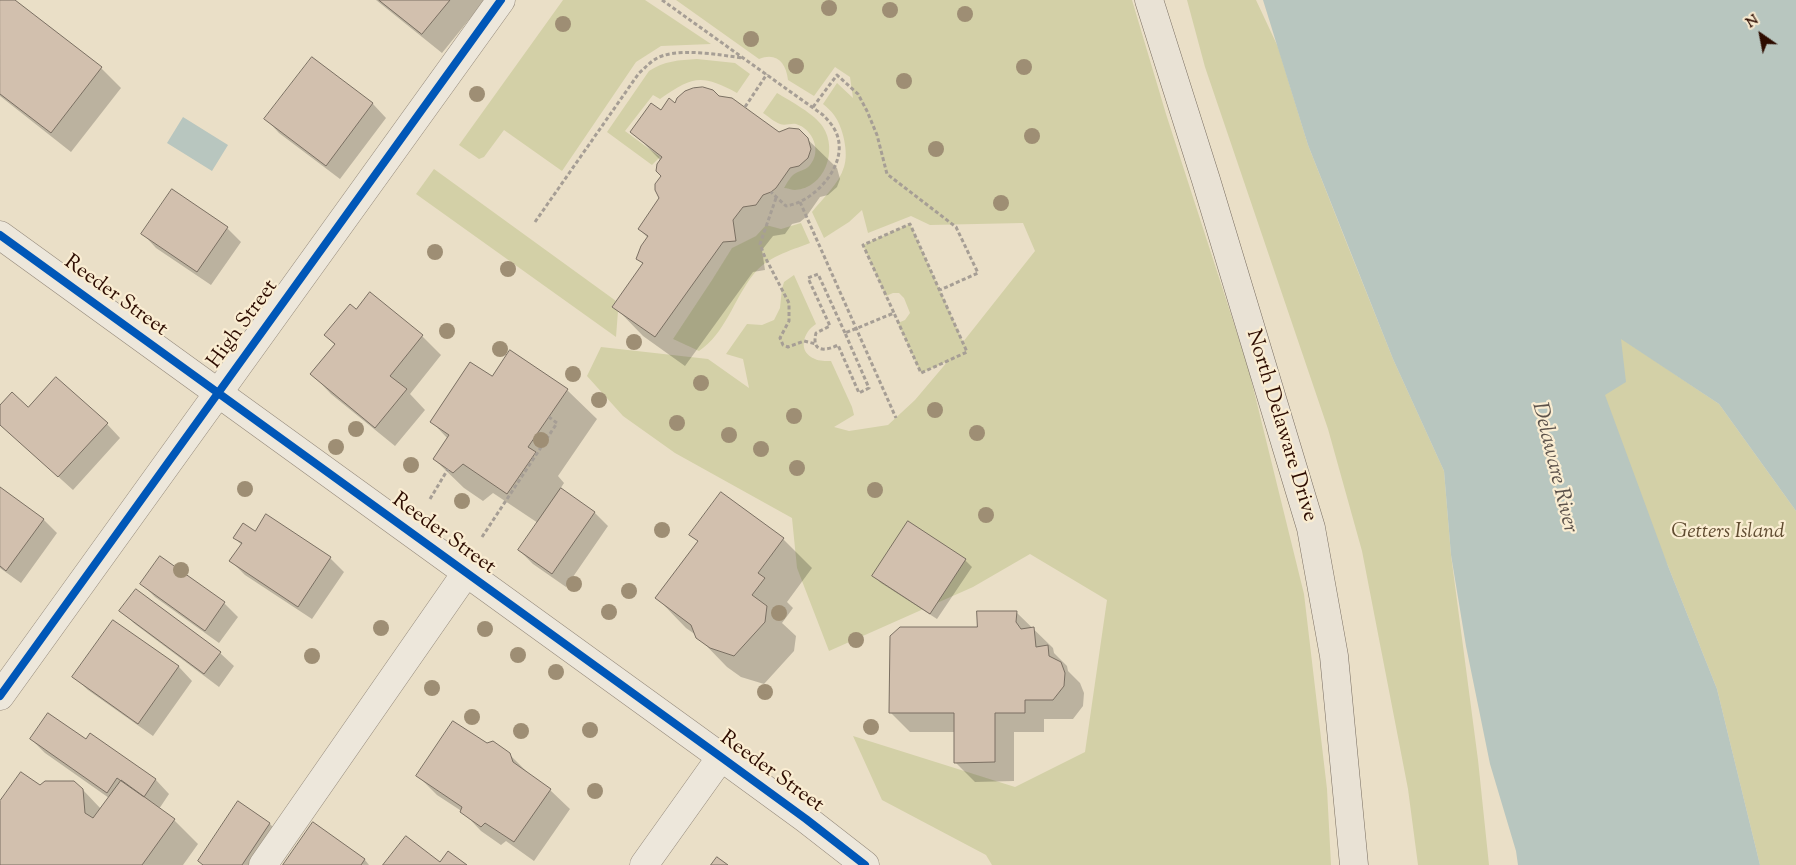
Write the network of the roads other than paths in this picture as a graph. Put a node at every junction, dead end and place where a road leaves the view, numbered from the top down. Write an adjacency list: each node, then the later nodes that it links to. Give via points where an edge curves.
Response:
1 (501, 0): 4 (street, High Street)
2 (1149, 0): 11 (main road, North Delaware Drive, via 1311,528 1334,656)
3 (0, 235): 4 (street, Reeder Street)
4 (217, 393): 5 (street, Reeder Street); 6 (street, High Street)
5 (466, 573): 7 (street, Reeder Street); 8 (street)
6 (0, 696)
7 (721, 757): 9 (street); 10 (street, Reeder Street)
8 (263, 865)
9 (644, 865)
10 (865, 865)
11 (1354, 865)

